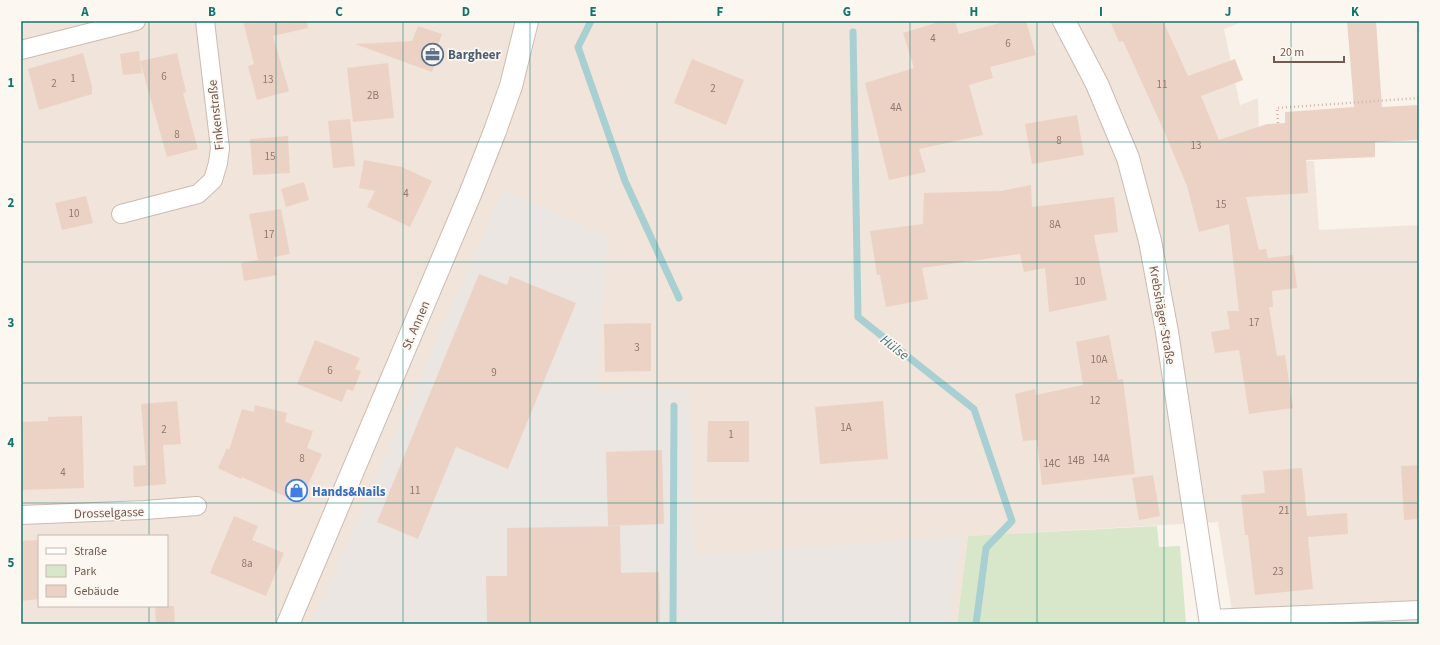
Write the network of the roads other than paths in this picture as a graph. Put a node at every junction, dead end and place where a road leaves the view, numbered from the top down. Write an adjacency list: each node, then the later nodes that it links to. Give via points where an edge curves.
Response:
1 (136, 21): 5 (street)
2 (205, 21): 6 (street, Finkenstraße, via 220,148 214,180 198,194)
3 (527, 21): 11 (main road, St. Annen, via 511,86 495,131)
4 (1064, 21): 10 (main road, Krebshäger Straße, via 1097,84 1128,158 1150,241 1168,332)
5 (21, 50)
6 (121, 214)
7 (197, 506): 8 (street, Drosselgasse)
8 (21, 515)
9 (1419, 610): 10 (street)
10 (1211, 622)
11 (288, 624)

